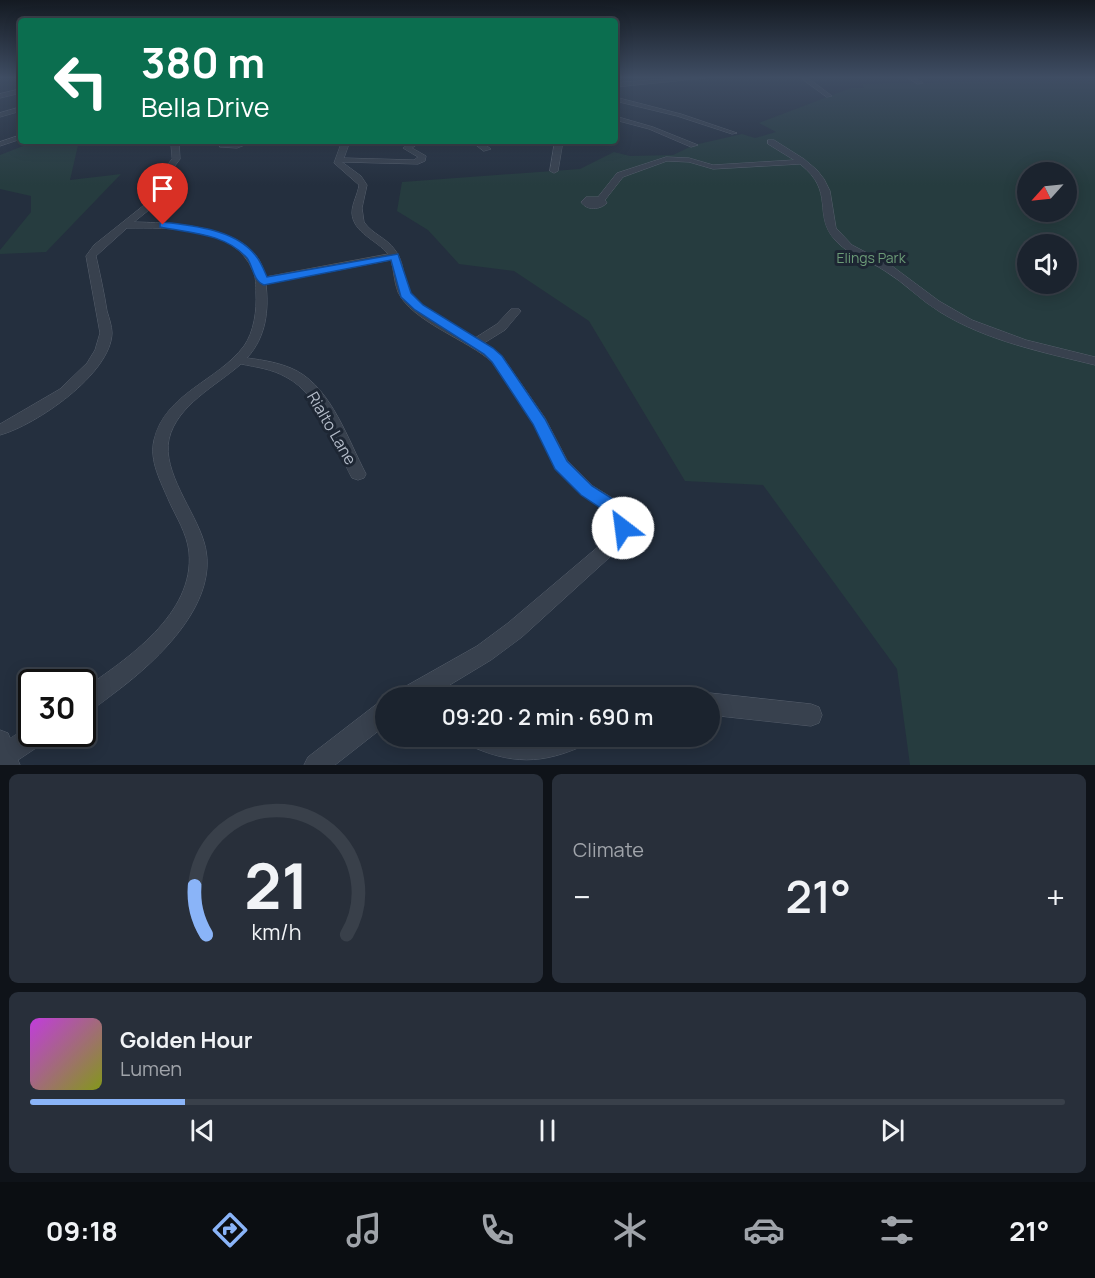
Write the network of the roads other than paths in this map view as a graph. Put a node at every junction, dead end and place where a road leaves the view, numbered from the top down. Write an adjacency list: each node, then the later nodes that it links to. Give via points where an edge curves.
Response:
1 (675, 114): 3 (street)
2 (618, 119): 14 (street)
3 (734, 133)
4 (18, 137): 6 (street)
5 (771, 142): 17 (street)
6 (0, 144)
7 (175, 144): 20 (street, via 176,159 161,179 162,195)
8 (223, 144): 9 (street)
9 (238, 144)
10 (345, 144): 16 (street)
11 (413, 144): 16 (street, via 407,148 422,156 415,162)
12 (480, 144): 15 (street)
13 (559, 144): 18 (street)
14 (694, 145)
15 (487, 149)
16 (339, 160): 21 (street, via 340,168 355,174 363,185 357,210 360,225)
17 (802, 162): 19 (street, via 713,167 666,159 620,175); 26 (street, via 824,182 833,231 849,247 887,268 963,321 1001,336)
18 (554, 171)
19 (600, 200)
20 (126, 225): 22 (street, via 203,230 237,244 252,257); 27 (street, via 91,256 106,333 97,360 62,394)
21 (395, 256): 22 (street); 24 (street, via 402,288 411,301)
22 (264, 281): 25 (street, via 258,333)
23 (515, 311): 24 (street, via 501,327)
24 (476, 343): 29 (street, via 497,359 509,375 561,464 586,490 621,512 625,523 606,551)
25 (238, 360): 28 (street, Rialto Lane, via 281,369 311,388); 30 (street, via 183,404 162,438 162,461 196,544 197,569 188,598 154,646)
26 (1095, 361)
27 (0, 430)
28 (358, 474)
29 (443, 687)
30 (96, 693)
31 (720, 705): 32 (street)
32 (811, 715)
33 (375, 719): 38 (street)
34 (18, 746): 37 (street)
35 (497, 747): 36 (street, via 522,751)
36 (553, 747)
37 (3, 755)
38 (316, 765)

